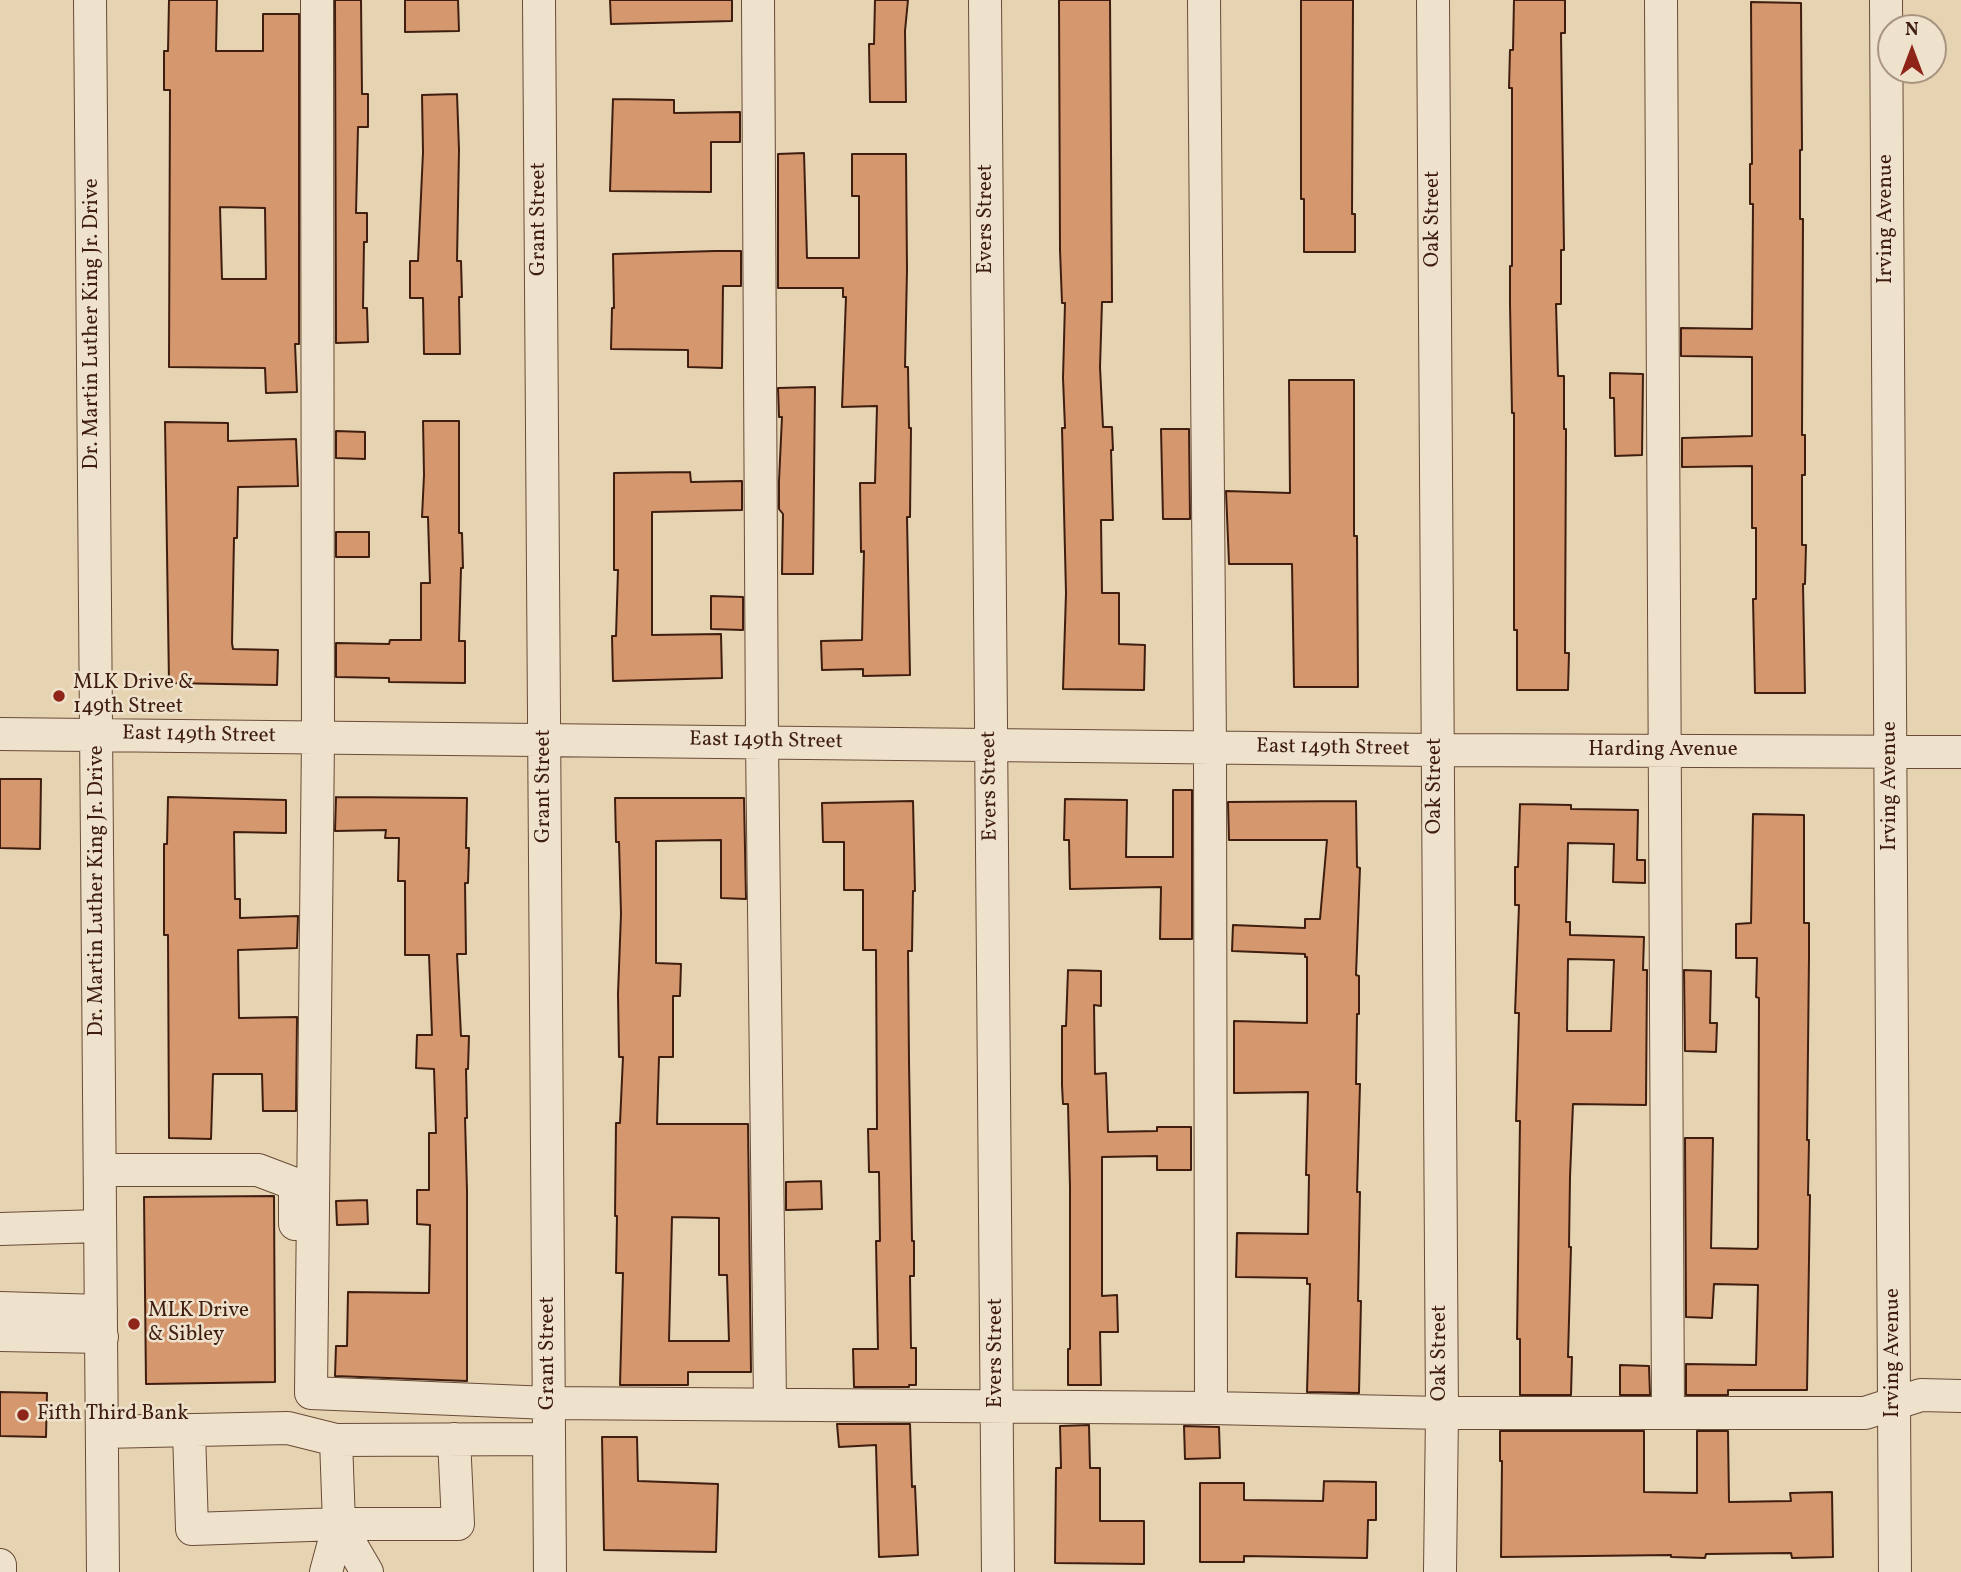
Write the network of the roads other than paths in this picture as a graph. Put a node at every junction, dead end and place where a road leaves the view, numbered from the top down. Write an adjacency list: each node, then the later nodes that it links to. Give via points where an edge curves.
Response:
1 (90, 0): 11 (street, Dr. Martin Luther King Jr. Drive)
2 (317, 0): 12 (street)
3 (539, 0): 13 (street, Grant Street)
4 (758, 0): 14 (street)
5 (985, 0): 15 (street, Evers Street)
6 (1204, 0): 16 (street)
7 (1433, 0): 17 (street, Oak Street)
8 (1661, 0): 18 (street)
9 (1886, 0): 19 (street, Irving Avenue)
10 (0, 734): 11 (street, East 149th Street)
11 (96, 734): 12 (street, East 149th Street); 21 (street, Dr. Martin Luther King Jr. Drive)
12 (318, 737): 13 (street, East 149th Street); 28 (street, via 311,1393)
13 (544, 740): 14 (street, East 149th Street); 28 (street, Grant Street)
14 (762, 742): 15 (street, East 149th Street); 29 (street)
15 (991, 745): 16 (street, East 149th Street); 31 (street, Evers Street)
16 (1210, 747): 17 (street, East 149th Street); 32 (street)
17 (1436, 750): 18 (street, Harding Avenue); 34 (street, Oak Street)
18 (1664, 751): 19 (street, Harding Avenue); 33 (street)
19 (1891, 752): 20 (street); 30 (street, Irving Avenue)
20 (1961, 752)
21 (100, 1170): 22 (street, Dr. Martin Luther King Jr. Drive); 35 (street, via 258,1170 295,1184 295,1382)
22 (100, 1226): 23 (street); 25 (street, Dr. Martin Luther King Jr. Drive)
23 (0, 1229)
24 (0, 1308): 25 (street)
25 (101, 1324): 26 (street); 37 (street, Dr. Martin Luther King Jr. Drive)
26 (0, 1335)
27 (1961, 1396): 30 (street, via 1921,1395)
28 (550, 1403): 29 (street); 39 (street, Grant Street)
29 (770, 1403): 31 (street)
30 (1894, 1404): 33 (street, via 1865,1413); 50 (street, Irving Avenue)
31 (997, 1406): 32 (street); 48 (street, Evers Street)
32 (1211, 1408): 34 (street)
33 (1668, 1411): 34 (street)
34 (1442, 1413): 49 (street, Oak Street)
35 (288, 1428): 36 (street); 40 (street)
36 (189, 1430): 37 (street); 41 (street, via 192,1529)
37 (102, 1433): 44 (street, Dr. Martin Luther King Jr. Drive)
38 (454, 1439): 39 (street); 40 (street); 41 (street, via 458,1524)
39 (550, 1439): 47 (street, Grant Street)
40 (336, 1440): 41 (street)
41 (340, 1524): 45 (street); 46 (street)
42 (0, 1565): 43 (street)
43 (0, 1572)
44 (103, 1572)
45 (326, 1572)
46 (367, 1572)
47 (551, 1572)
48 (998, 1572)
49 (1440, 1572)
50 (1895, 1572)

